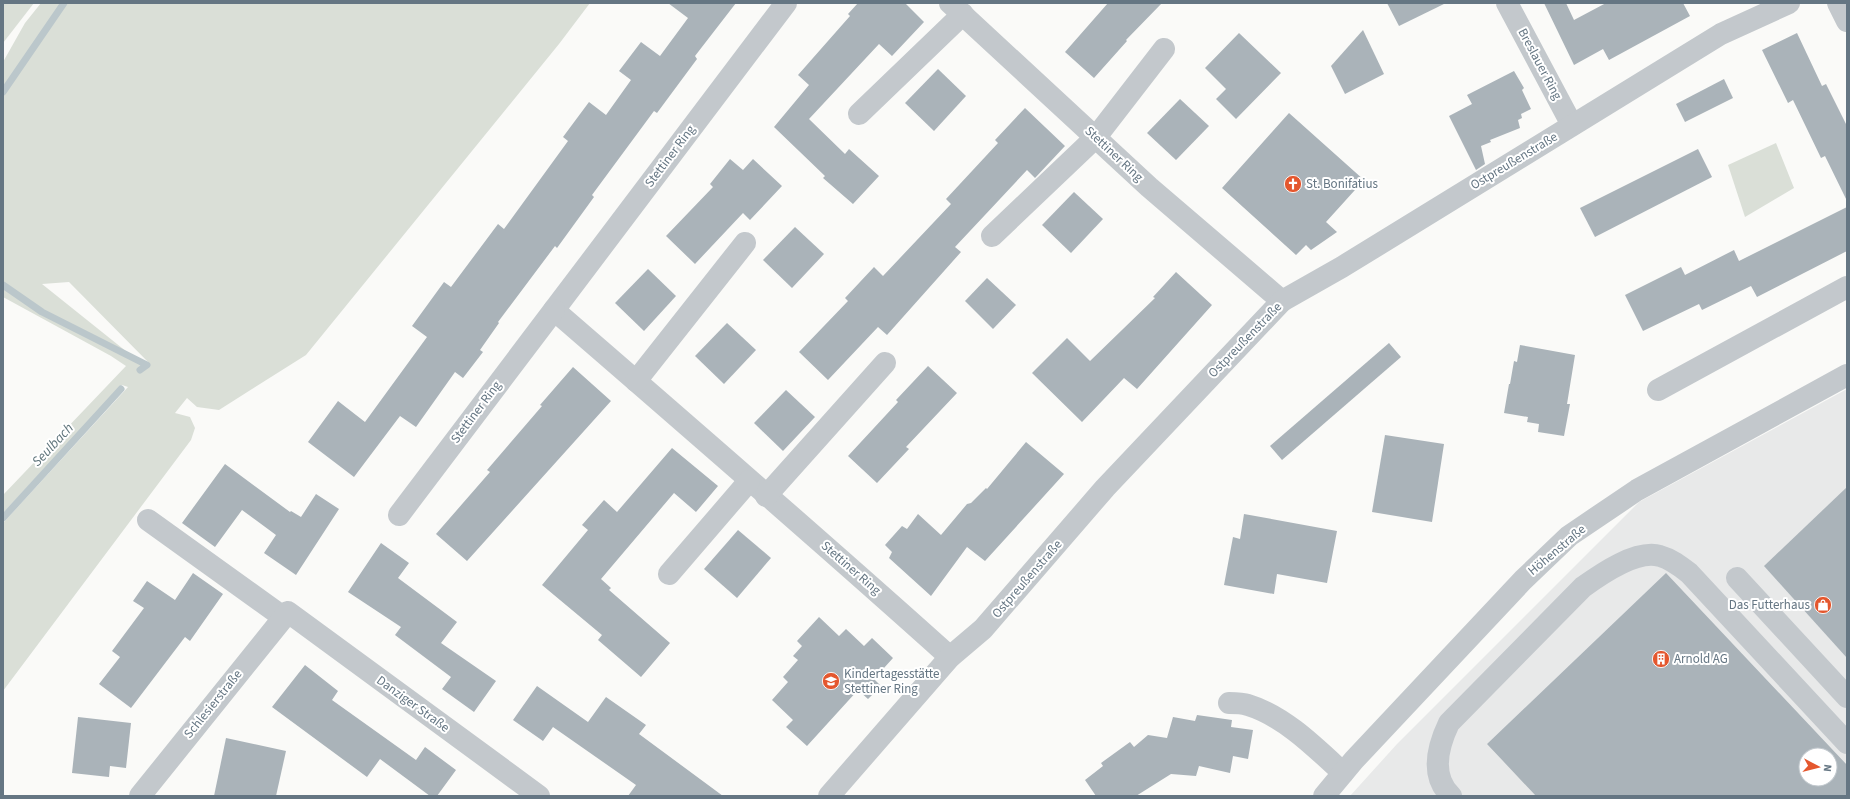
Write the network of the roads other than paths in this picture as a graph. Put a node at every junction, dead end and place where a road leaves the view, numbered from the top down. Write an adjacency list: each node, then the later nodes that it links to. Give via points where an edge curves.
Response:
1 (786, 3): 15 (street, Stettiner Ring)
2 (1507, 3): 9 (street, Breslauer Ring)
3 (1789, 3): 9 (street, Ostpreußenstraße, via 1721,34)
4 (1838, 3): 6 (street)
5 (957, 9): 8 (street); 10 (street, Stettiner Ring)
6 (1847, 21)
7 (1164, 49): 10 (street)
8 (858, 114)
9 (1572, 125): 14 (street, Ostpreußenstraße, via 1342,267)
10 (1096, 137): 11 (street); 14 (street, Stettiner Ring, via 1149,187)
11 (992, 236)
12 (745, 243): 18 (street)
13 (1847, 287): 19 (street)
14 (1282, 300): 27 (street, Ostpreußenstraße, via 1105,488 983,629)
15 (554, 310): 18 (street, Stettiner Ring); 22 (street, Stettiner Ring)
16 (885, 363): 21 (street)
17 (1847, 375): 31 (street, Höhenstraße, via 1637,490 1569,536 1523,580)
18 (636, 381): 20 (street, Stettiner Ring)
19 (1658, 390)
20 (749, 481): 21 (street, Stettiner Ring); 24 (street)
21 (766, 496): 27 (street, Stettiner Ring)
22 (399, 515)
23 (148, 520): 26 (street, Danziger Straße)
24 (669, 574)
25 (1737, 578): 28 (street)
26 (285, 615): 32 (street, Schlesierstraße); 33 (street, Danziger Straße)
27 (950, 657): 34 (street, Ostpreußenstraße)
28 (1847, 697)
29 (1229, 703): 31 (street, via 1247,704 1270,714 1304,738)
30 (1847, 743): 36 (street, via 1689,573 1674,561 1658,555 1642,556 1606,570 1583,587 1449,723 1437,755 1440,779 1444,790)
31 (1343, 773): 35 (street, Höhenstraße)
32 (140, 796)
33 (539, 796)
34 (829, 796)
35 (1324, 796)
36 (1451, 796)

